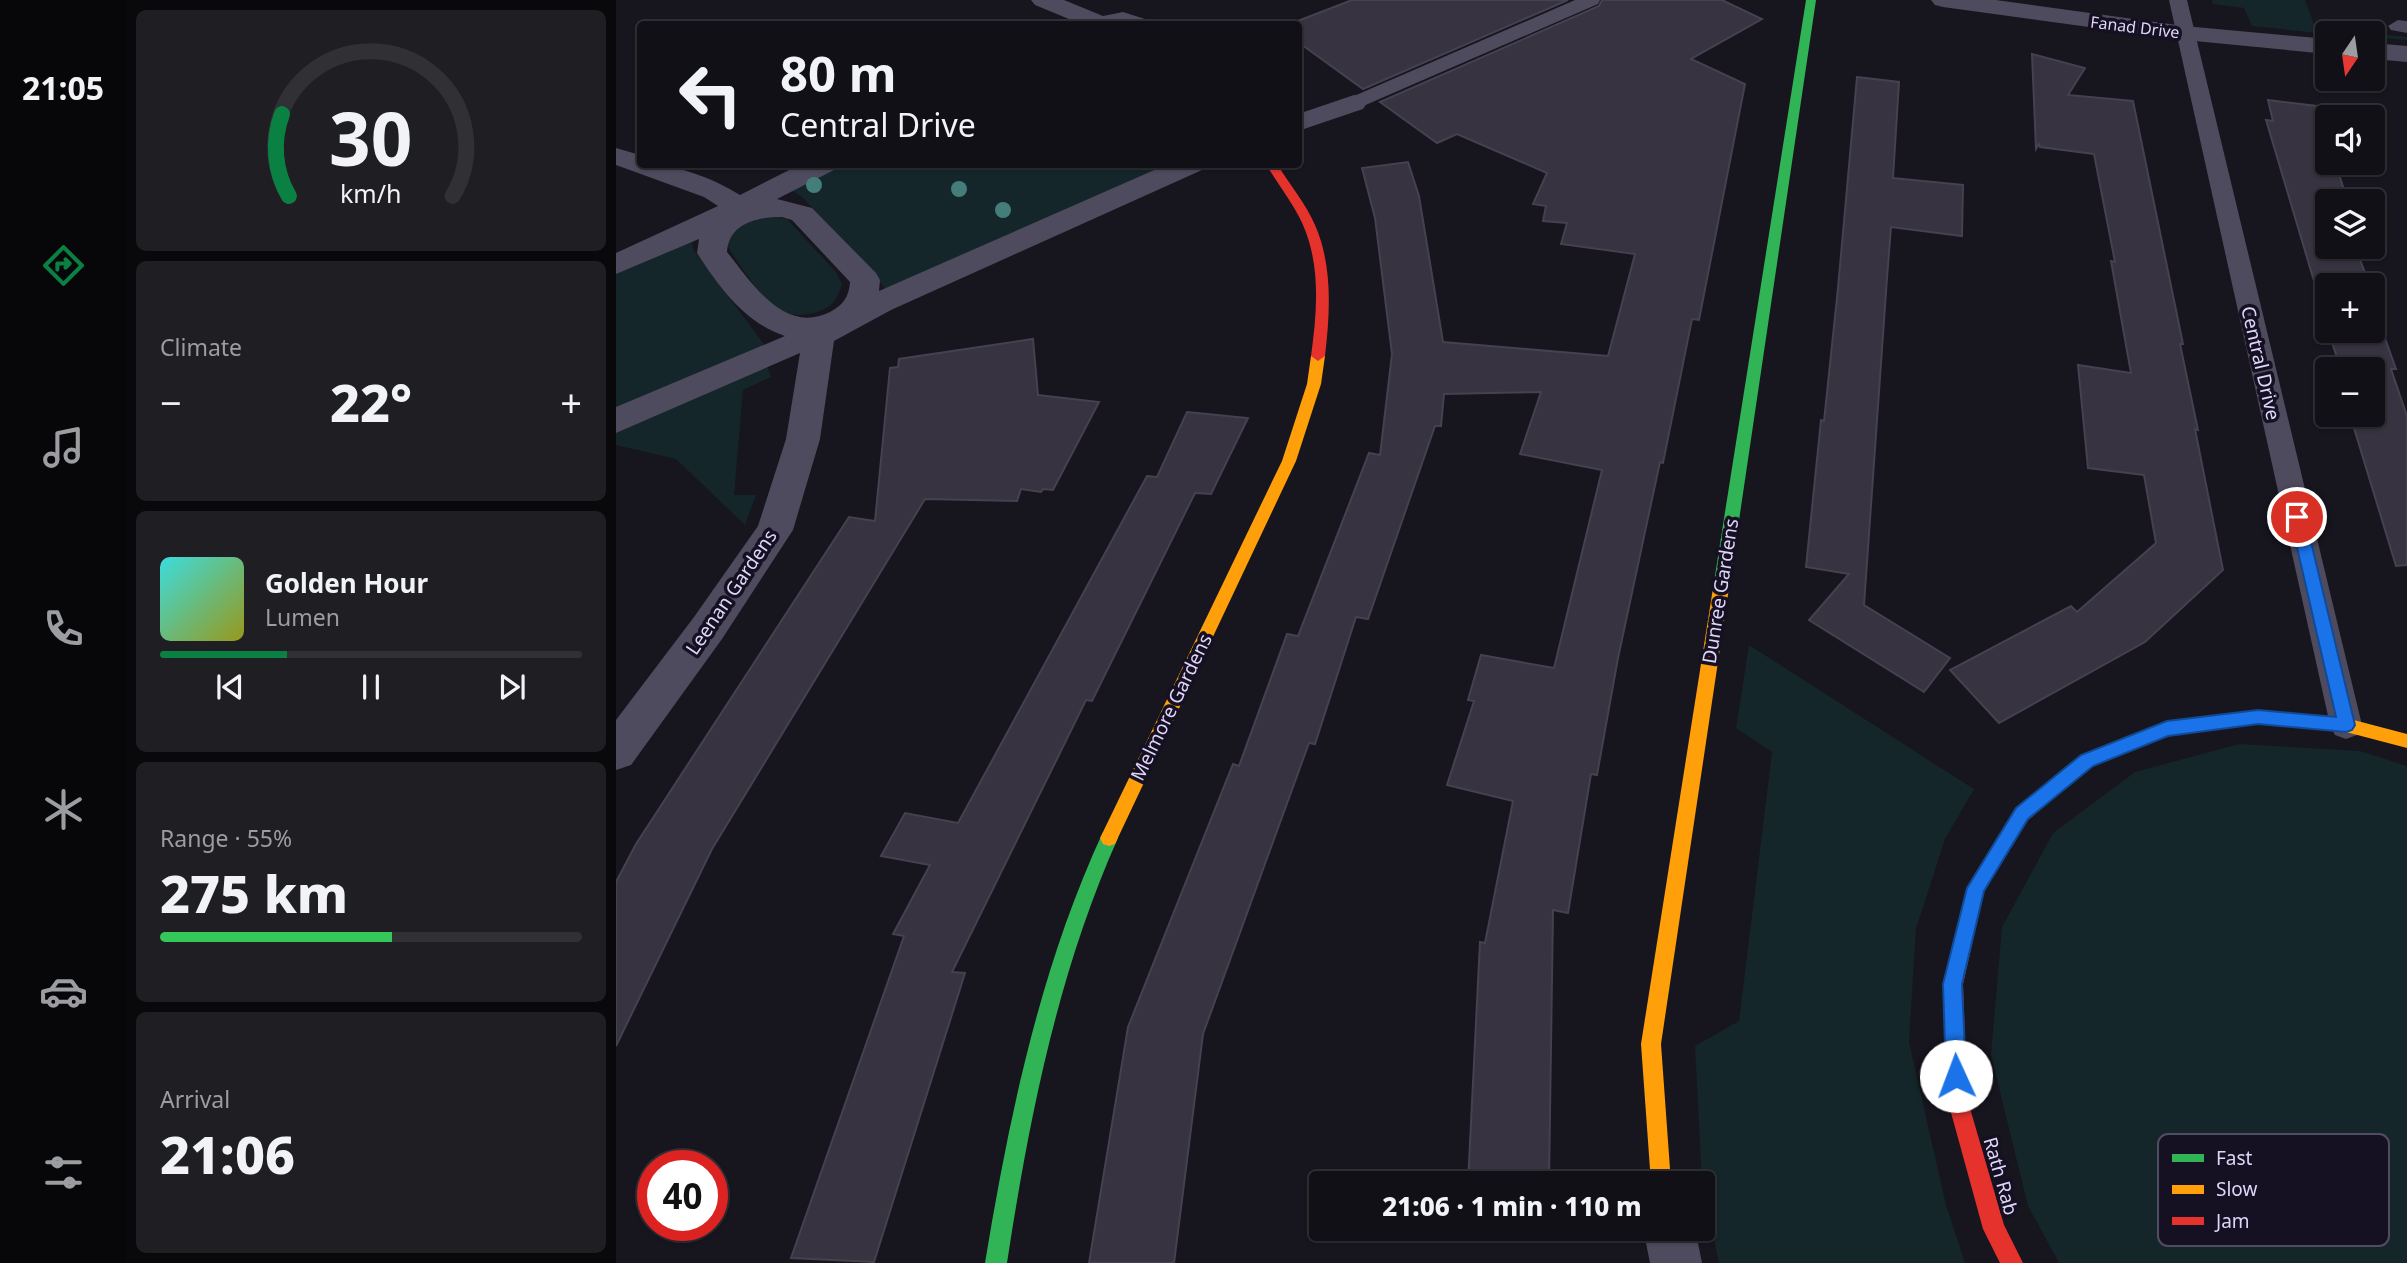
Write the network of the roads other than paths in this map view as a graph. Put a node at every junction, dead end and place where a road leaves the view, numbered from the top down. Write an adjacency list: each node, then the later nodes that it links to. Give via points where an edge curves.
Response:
1 (1043, 0): 6 (street)
2 (1591, 0): 11 (lane)
3 (1811, 0): 26 (street, Dunree Gardens, via 1651,1044)
4 (1943, 0): 7 (street, Fanad Drive)
5 (2178, 0): 7 (lane, Central Drive)
6 (1093, 21)
7 (2184, 33): 8 (street, Fanad Drive); 23 (lane, Central Drive)
8 (2315, 46)
9 (2385, 52): 10 (street)
10 (2407, 54)
11 (1354, 103): 12 (street)
12 (1302, 122)
13 (616, 156): 14 (street)
14 (637, 164)
15 (650, 168): 19 (street, via 714,191)
16 (817, 168): 19 (street)
17 (1183, 168): 21 (street)
18 (1273, 168): 28 (street, Melmore Gardens, via 1309,226 1320,268 1322,331 1314,384 1289,461 1092,873 1044,1019 1010,1170)
19 (743, 209): 20 (street); 21 (street, via 715,233 712,253 772,320 790,329); 21 (street, via 785,208 803,214 865,280 865,298 851,315)
20 (616, 264)
21 (819, 333): 22 (street); 25 (street, Leenan Gardens, via 803,439 775,530)
22 (616, 421)
23 (2346, 725): 24 (street, Rath Rab); 30 (street, Rath Rab, via 2258,717 2167,729 2087,760 2022,814 1976,888 1952,984 1957,1098 1994,1228)
24 (2407, 741)
25 (616, 752)
26 (1660, 1171)
27 (1672, 1241): 29 (street)
28 (996, 1263)
29 (1676, 1263)
30 (2012, 1263)

